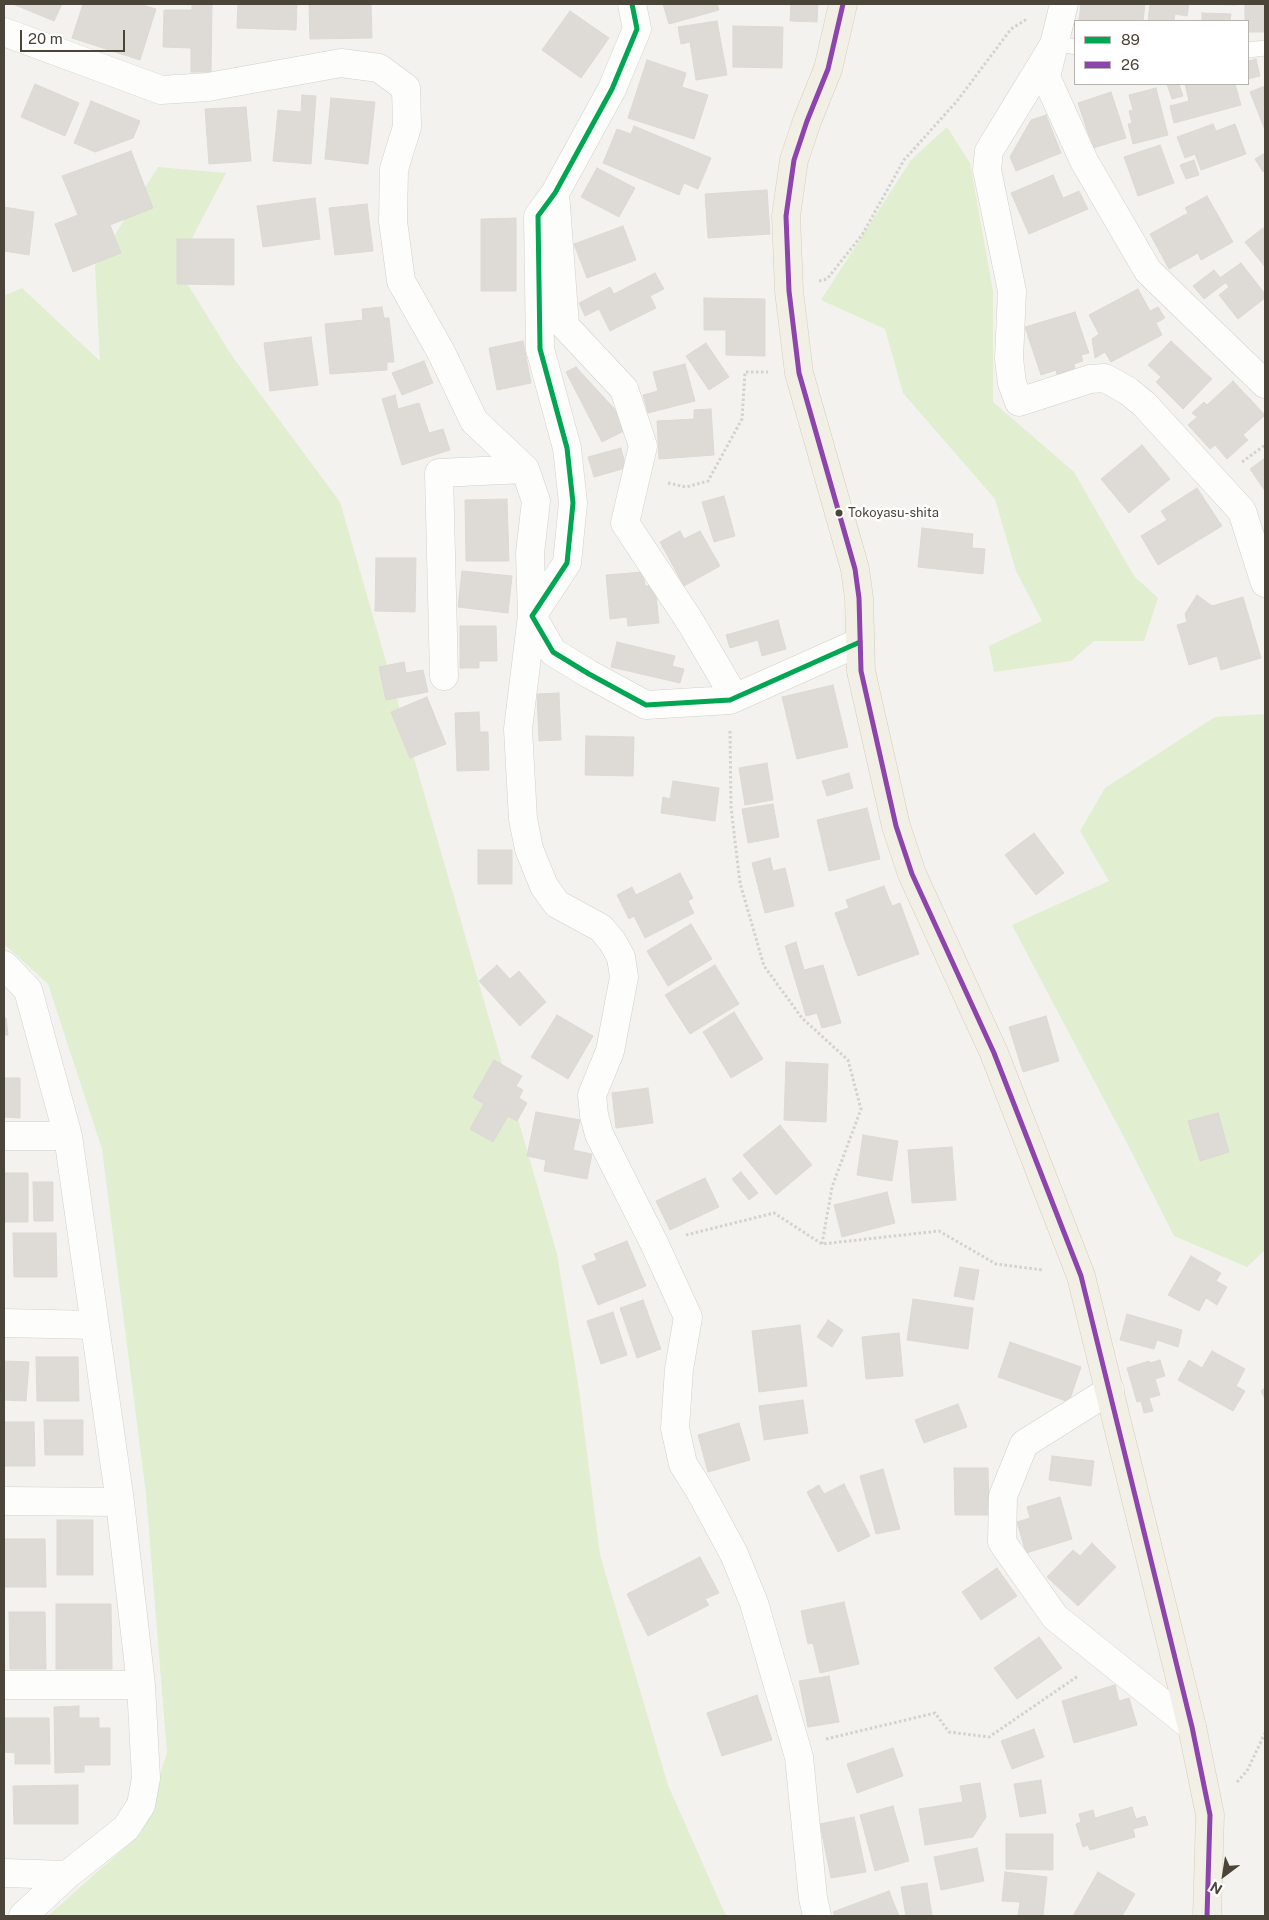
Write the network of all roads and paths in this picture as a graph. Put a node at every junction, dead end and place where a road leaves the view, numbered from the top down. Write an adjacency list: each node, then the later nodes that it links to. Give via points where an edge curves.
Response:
1 (633, 4): 8 (street, via 637,29 612,89)
2 (843, 4): 10 (main road, via 828,69 794,160 786,216 789,291)
3 (1063, 10): 5 (street); 9 (path, via 1032,16 1011,29 957,101 904,160 862,235 828,279 818,282)
4 (4, 32): 12 (street, via 162,90 208,87 341,63 379,68 406,88 407,127 394,170 393,221 401,281 441,352 474,421)
5 (1065, 45): 11 (street, via 1046,77 1084,161 1148,271); 14 (street, via 989,152 987,170 1012,290 1009,359 1012,383 1019,402 1090,379 1105,378 1128,391 1144,404 1242,511)
6 (1265, 48): 7 (lane)
7 (1249, 50)
8 (556, 193): 13 (street, via 565,326 624,389 643,446); 15 (street, via 538,216 540,349 567,448 573,503 567,563)
9 (815, 277)
10 (798, 373): 13 (path, via 745,372 742,419 708,481 686,486); 16 (main road, via 855,569)
11 (1265, 384)
12 (525, 469): 15 (street, via 536,501 530,553); 17 (street, via 439,473)
13 (636, 475): 18 (street, via 625,523 691,623)
14 (1265, 583)
15 (532, 616): 18 (street, via 553,652 646,705); 22 (street, via 518,729 523,819 529,849 544,886 557,904 600,928 621,957 623,986 610,1051 592,1095 594,1115 599,1134)
16 (860, 642): 18 (street); 24 (main road, via 863,680 896,826 912,874 994,1053)
17 (444, 676)
18 (732, 699): 23 (path, via 731,807 739,874 764,966 802,1018 848,1060 861,1109 832,1187)
19 (4, 965): 21 (street, via 28,990)
20 (4, 1136): 21 (street)
21 (68, 1136): 26 (street)
22 (654, 1243): 23 (path, via 774,1213); 35 (street, via 688,1318 679,1369 675,1428 683,1464 734,1554 754,1603)
23 (822, 1244): 24 (path, via 939,1231 996,1264)
24 (1081, 1276): 27 (main road)
25 (4, 1323): 26 (street)
26 (95, 1325): 29 (street)
27 (1110, 1390): 30 (street, via 1024,1444 1003,1496 1002,1542 1055,1617); 33 (main road)
28 (4, 1501): 29 (street)
29 (120, 1502): 32 (street)
30 (1106, 1657): 33 (street); 35 (path, via 989,1737 949,1732 935,1713)
31 (4, 1684): 32 (street)
32 (141, 1685): 38 (street, via 146,1778 141,1805 126,1828)
33 (1192, 1727): 36 (main road)
34 (1265, 1734): 36 (path, via 1247,1771)
35 (796, 1746): 40 (street, via 800,1757)
36 (1210, 1815): 41 (main road)
37 (4, 1873): 38 (street)
38 (67, 1875): 39 (street)
39 (23, 1916)
40 (817, 1916)
41 (1207, 1916)

